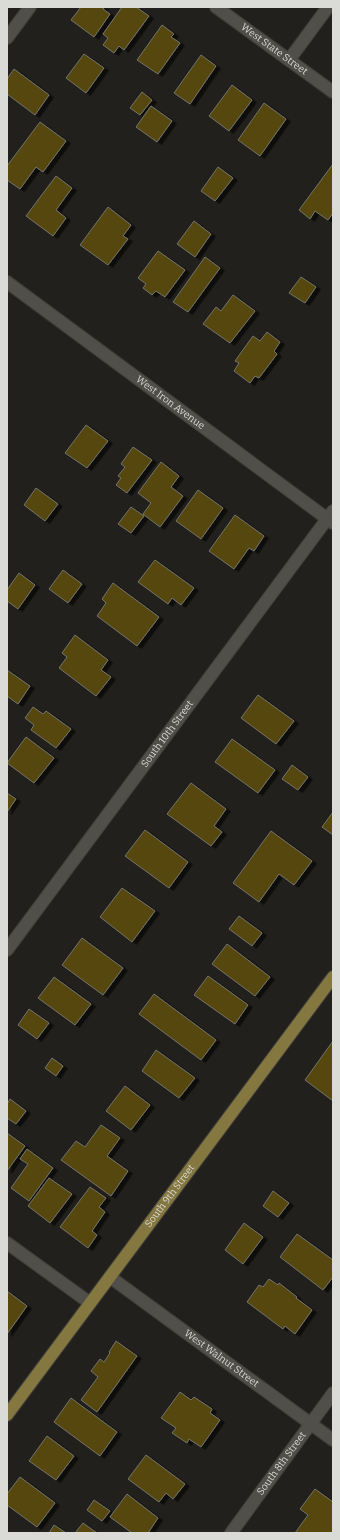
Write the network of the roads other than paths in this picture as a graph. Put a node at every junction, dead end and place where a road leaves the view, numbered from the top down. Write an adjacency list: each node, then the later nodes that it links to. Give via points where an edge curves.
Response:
1 (30, 7): 4 (street)
2 (216, 7): 5 (street, West State Street)
3 (328, 7): 5 (street)
4 (7, 38)
5 (289, 60): 6 (street, West State Street)
6 (333, 92)
7 (7, 282): 8 (street, West Iron Avenue)
8 (331, 518): 9 (street, South 10th Street)
9 (7, 950)
10 (333, 978): 12 (main road, South 9th Street)
11 (7, 1243): 13 (street)
12 (110, 1277): 13 (main road, South 9th Street); 16 (street, West Walnut Street)
13 (90, 1303): 15 (main road, South 9th Street)
14 (333, 1393): 16 (street, South 8th Street)
15 (7, 1415)
16 (311, 1424): 17 (street, West Walnut Street); 18 (street, South 8th Street)
17 (333, 1440)
18 (231, 1533)

